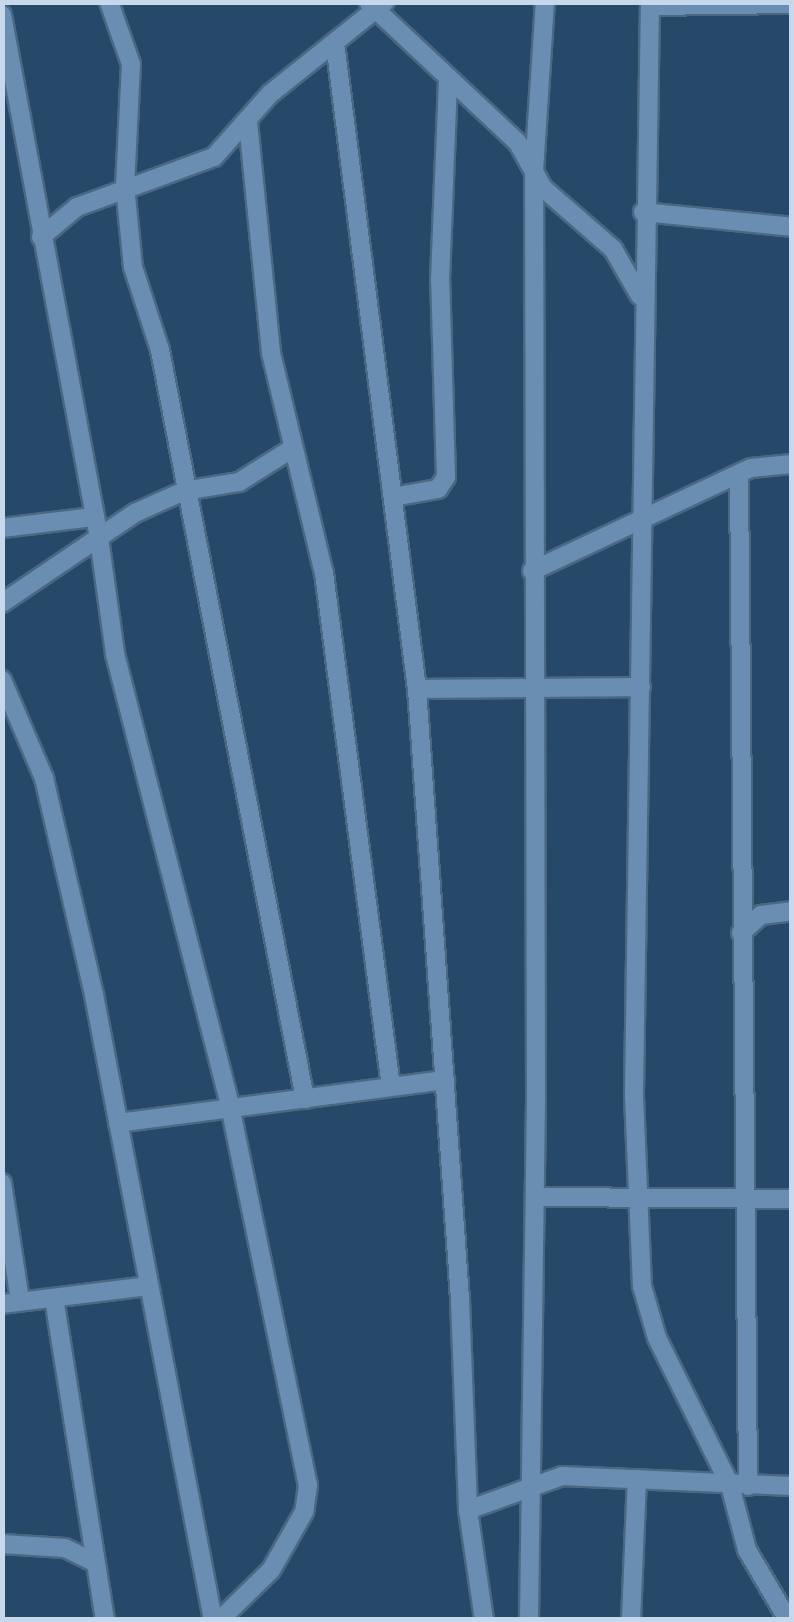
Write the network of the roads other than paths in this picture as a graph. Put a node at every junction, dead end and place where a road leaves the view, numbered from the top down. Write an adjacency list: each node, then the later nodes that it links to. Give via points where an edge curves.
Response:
1 (110, 2): 11 (street, via 130,64)
2 (545, 2): 10 (street)
3 (650, 4): 4 (street); 12 (street)
4 (792, 4)
5 (376, 6): 7 (street); 8 (street)
6 (2, 16): 14 (street)
7 (335, 43): 9 (street, via 270,94); 20 (street)
8 (448, 83): 10 (street, via 499,122); 20 (street, via 440,280 446,477 438,489)
9 (248, 122): 11 (street, via 201,164); 16 (street, via 271,353)
10 (534, 171): 15 (street, via 555,202 613,249); 25 (street)
11 (126, 186): 14 (street, via 77,206); 19 (street, via 133,267 154,326)
12 (643, 212): 13 (street); 15 (street)
13 (792, 227)
14 (41, 236): 22 (street)
15 (642, 301): 21 (street)
16 (293, 448): 19 (street, via 239,482); 34 (street, via 324,573)
17 (792, 464): 18 (street)
18 (739, 474): 21 (street); 32 (street)
19 (184, 490): 24 (street); 35 (street)
20 (394, 497): 29 (street)
21 (640, 515): 25 (street); 28 (street)
22 (93, 517): 23 (street); 24 (street)
23 (2, 528)
24 (100, 538): 26 (street); 36 (street, via 115,654)
25 (532, 571): 30 (street)
26 (2, 603)
27 (2, 680): 37 (street, via 44,778)
28 (641, 688): 30 (street); 40 (street)
29 (416, 689): 30 (street); 33 (street)
30 (531, 693): 39 (street)
31 (792, 911): 32 (street, via 762,915)
32 (740, 933): 41 (street)
33 (445, 1080): 34 (street); 50 (street)
34 (391, 1087): 35 (street)
35 (305, 1099): 36 (street)
36 (230, 1106): 37 (street); 54 (street, via 308,1485 304,1512 271,1570)
37 (118, 1122): 43 (street)
38 (2, 1183): 45 (street)
39 (536, 1196): 40 (street); 49 (street)
40 (638, 1198): 41 (street); 47 (street, via 645,1309)
41 (743, 1198): 42 (street); 47 (street)
42 (792, 1199)
43 (148, 1286): 44 (street); 54 (street)
44 (54, 1298): 45 (street); 52 (street)
45 (11, 1303)
46 (637, 1479): 47 (street); 49 (street, via 562,1476); 57 (street)
47 (739, 1485): 48 (street); 58 (street, via 747,1550)
48 (792, 1486)
49 (533, 1487): 50 (street); 56 (street)
50 (468, 1510): 55 (street)
51 (2, 1544): 52 (street, via 66,1548)
52 (90, 1560): 53 (street)
53 (105, 1620)
54 (216, 1620)
55 (484, 1620)
56 (529, 1620)
57 (630, 1620)
58 (788, 1620)

